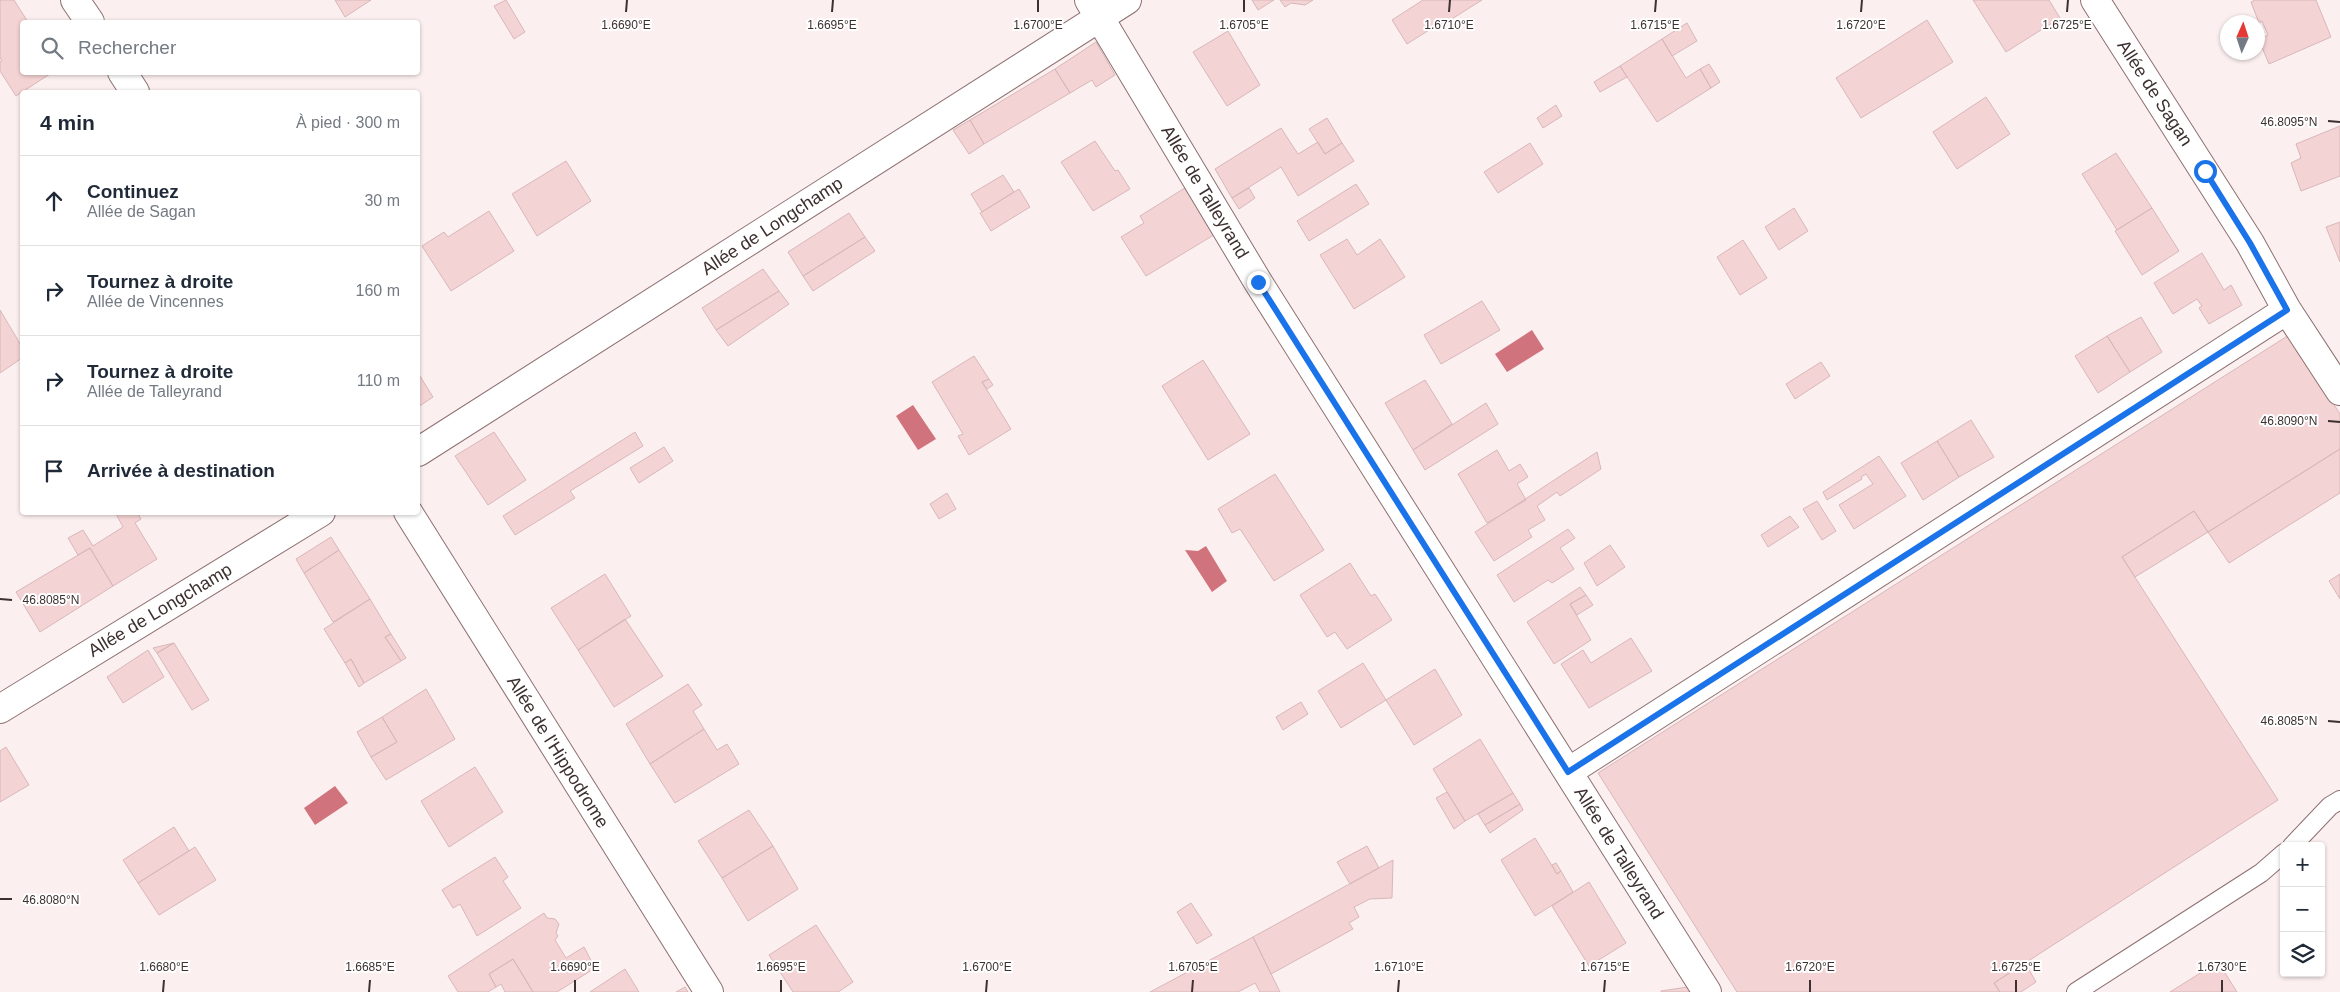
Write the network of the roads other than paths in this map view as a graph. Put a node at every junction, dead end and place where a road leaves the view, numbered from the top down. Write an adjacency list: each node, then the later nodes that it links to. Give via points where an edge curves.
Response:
1 (75, 0): 5 (street)
2 (1127, 0): 4 (street, Allée de Longchamp)
3 (2095, 0): 8 (street, Allée de Sagan, via 2250,243)
4 (1094, 9): 10 (street, Allée de Longchamp); 14 (street, Allée de Talleyrand, via 1258,282)
5 (89, 20)
6 (124, 75): 7 (street)
7 (134, 90)
8 (2287, 310): 9 (street, Allée de Sagan); 14 (street)
9 (2340, 391)
10 (420, 451)
11 (315, 515): 13 (street, Allée de Longchamp)
12 (410, 515): 18 (street, Allée de l'Hippodrome)
13 (0, 709)
14 (1568, 772): 19 (street, Allée de Talleyrand)
15 (2340, 800): 16 (lane, via 2330,806)
16 (2296, 842)
17 (2280, 856): 20 (lane, via 2261,873)
18 (709, 992)
19 (1707, 992)
20 (2076, 992)

